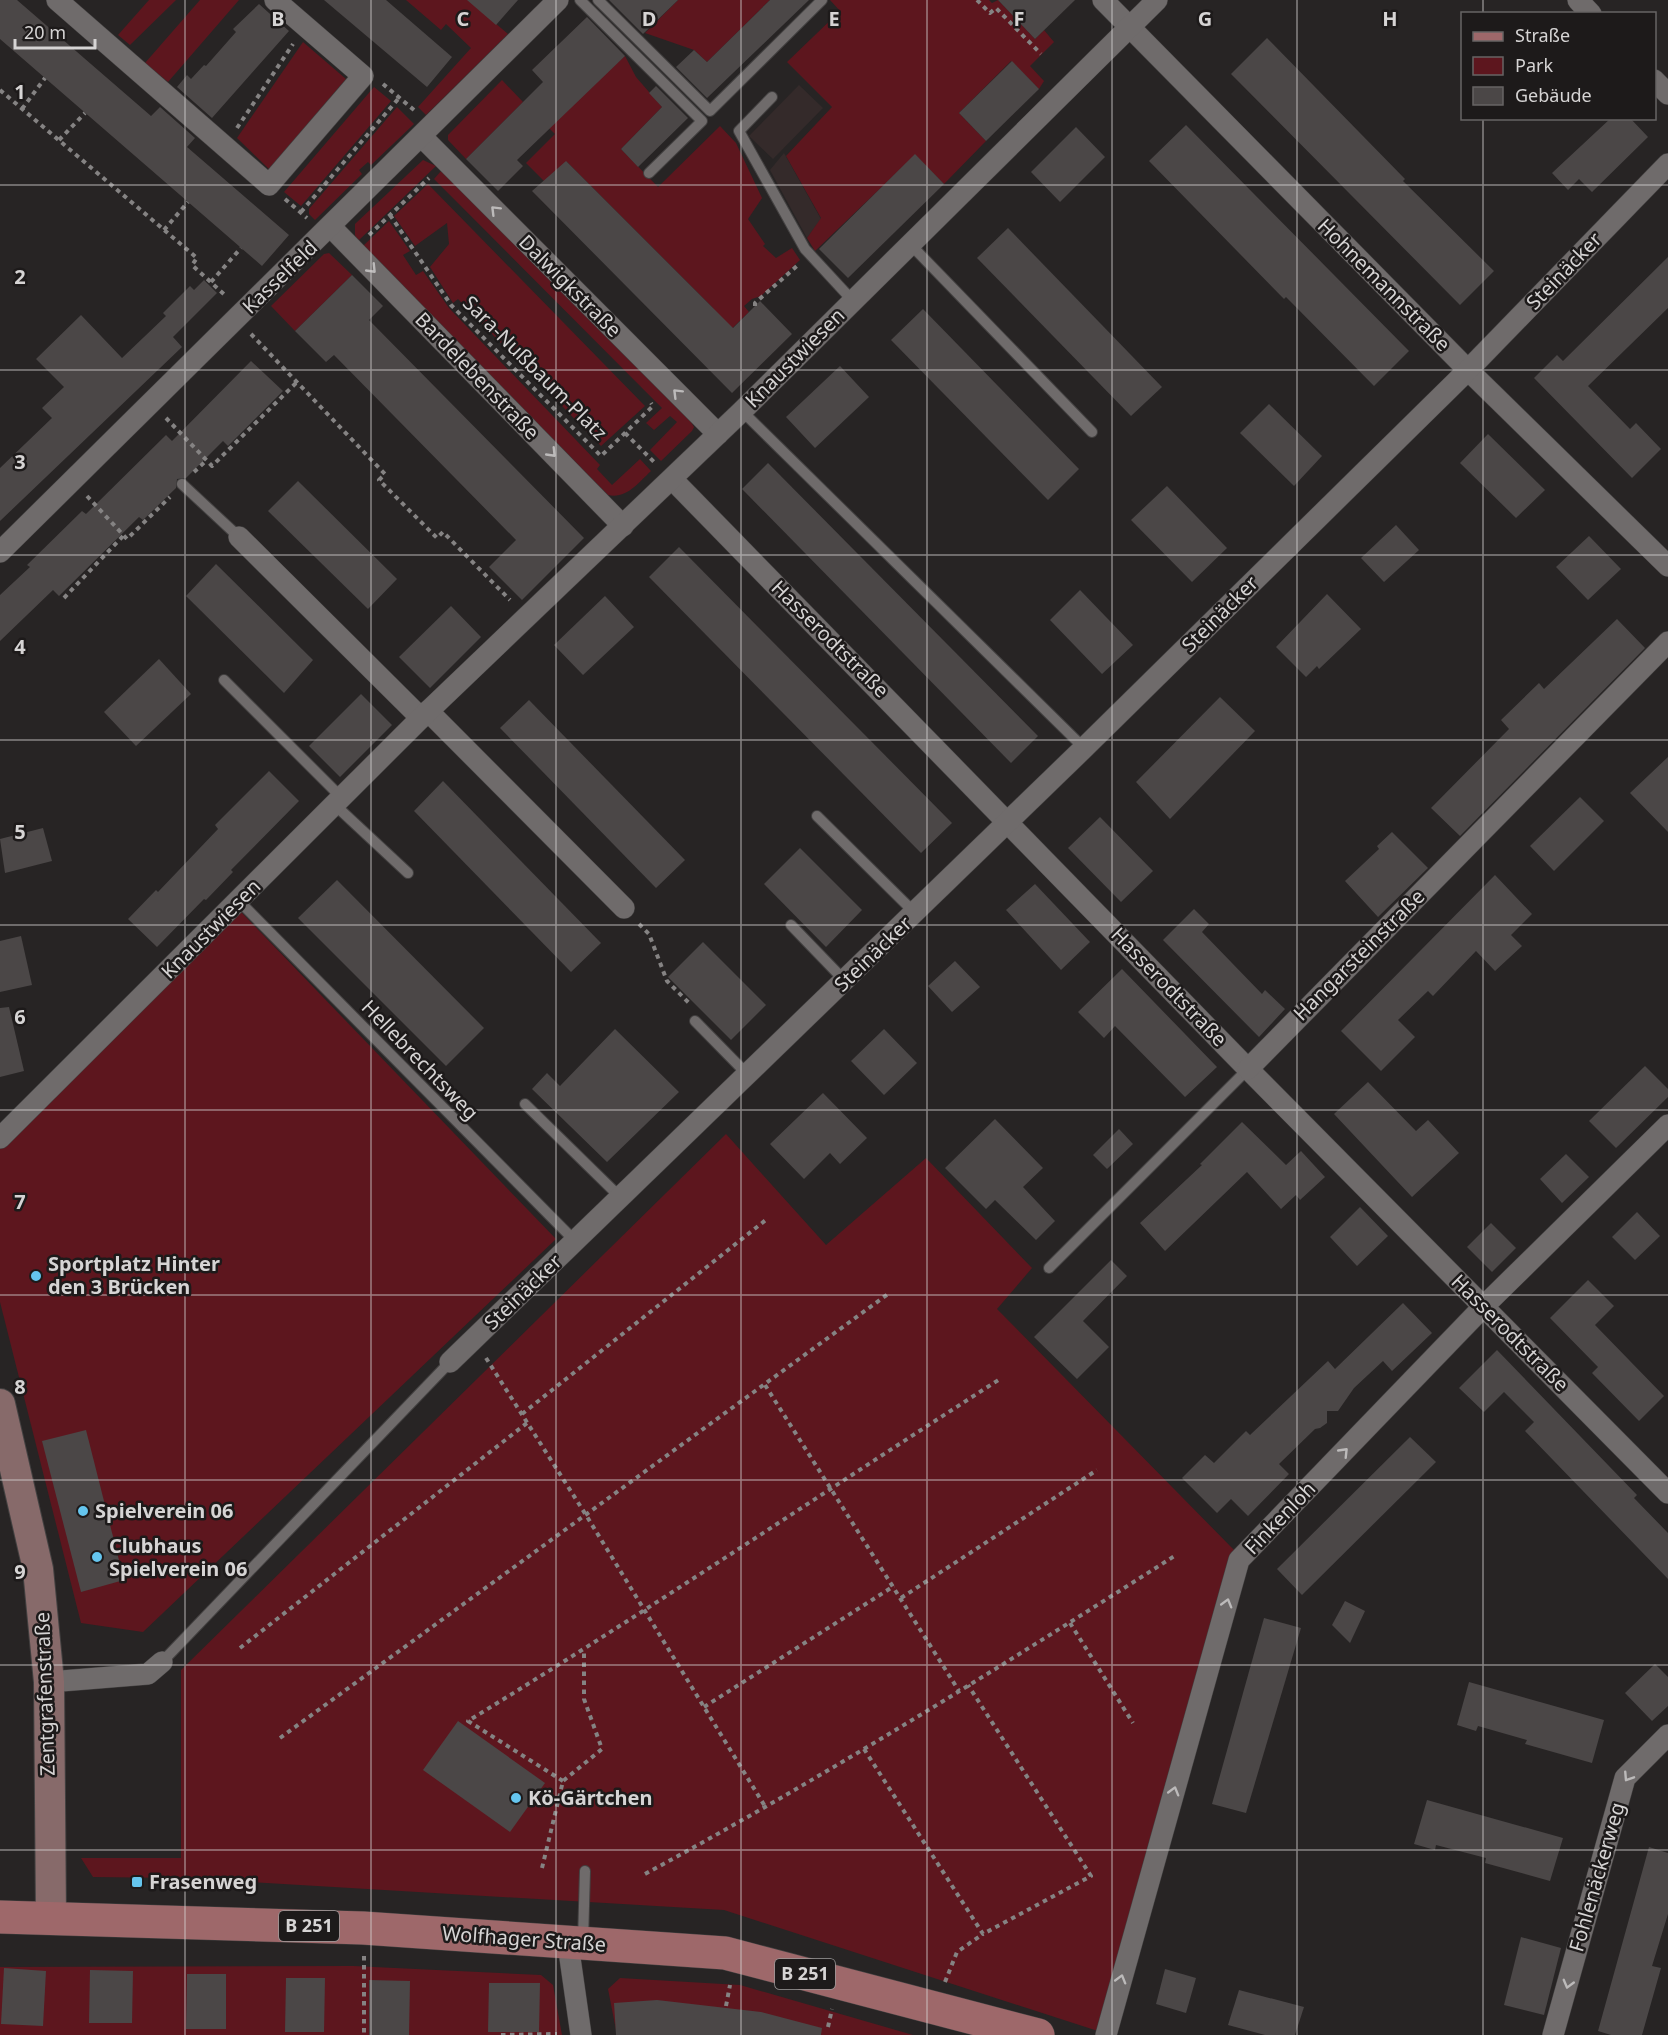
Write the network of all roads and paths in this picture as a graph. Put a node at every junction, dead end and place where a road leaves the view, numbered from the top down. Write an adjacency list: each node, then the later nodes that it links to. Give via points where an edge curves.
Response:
1 (57, 0): 25 (street)
2 (275, 0): 12 (street)
3 (558, 0): 23 (street, Kasselfeld)
4 (580, 0): 27 (lane, via 702,121)
5 (598, 0): 6 (lane, via 710,111)
6 (822, 0)
7 (977, 0): 14 (path, via 990,13 996,8)
8 (1103, 0): 13 (street, Hohnemannstraße)
9 (1157, 0): 13 (street, Knaustwiesen)
10 (1578, 0): 11 (street)
11 (1589, 12)
12 (306, 26): 25 (path); 25 (street, via 363,76 269,185)
13 (1129, 27): 34 (street, Knaustwiesen); 42 (street, Hohnemannstraße)
14 (1041, 54)
15 (45, 78): 21 (path)
16 (1656, 82): 18 (street)
17 (0, 90): 21 (path)
18 (1668, 94)
19 (772, 97): 37 (lane, via 739,130)
20 (399, 98): 30 (path)
21 (22, 109): 24 (path)
22 (86, 113): 24 (path)
23 (422, 137): 32 (street, Kasselfeld); 49 (street, Dalwigkstraße, one-way to 23)
24 (59, 140): 33 (path)
25 (224, 147)
26 (1668, 164): 42 (street, Steinäcker)
27 (649, 173)
28 (437, 188): 31 (path, via 428,179)
29 (188, 202): 33 (path)
30 (301, 212)
31 (390, 215): 36 (path); 48 (path, Sara-Nußbaum-Platz, via 451,305 601,456)
32 (331, 227): 36 (street, Bardelebenstraße); 41 (street, Kasselfeld)
33 (164, 230): 38 (path, via 198,258 192,265)
34 (910, 244): 39 (street, Knaustwiesen); 47 (lane)
35 (241, 248): 38 (path)
36 (354, 250): 54 (street, Bardelebenstraße, one-way to 54)
37 (809, 254): 39 (lane); 40 (path)
38 (211, 282): 41 (path)
39 (854, 301): 46 (street, Knaustwiesen)
40 (755, 306)
41 (239, 315): 43 (path); 45 (street, Kasselfeld)
42 (1468, 370): 58 (street, Hohnemannstraße); 64 (street, Steinäcker)
43 (297, 382): 50 (path, via 212,466); 60 (path, via 385,474 380,480 437,538 443,532)
44 (645, 397): 48 (path, Sara-Nußbaum-Platz, via 653,406)
45 (150, 401): 50 (path); 52 (street, Kasselfeld)
46 (742, 411): 49 (street, Knaustwiesen); 64 (lane)
47 (1092, 432)
48 (625, 433): 51 (path)
49 (718, 434): 51 (street, Knaustwiesen)
50 (207, 460): 53 (path)
51 (672, 479): 54 (street, Knaustwiesen); 67 (street, Hasserodtstraße)
52 (72, 480): 55 (path); 57 (street, Kasselfeld)
53 (182, 484): 55 (path, via 127,539); 56 (lane)
54 (622, 526): 60 (street, Knaustwiesen)
55 (123, 535): 59 (path)
56 (238, 537): 63 (street)
57 (0, 552)
58 (1668, 566)
59 (63, 598)
60 (527, 618): 63 (street, Knaustwiesen)
61 (1668, 642): 76 (street, Hangarsteinstraße)
62 (224, 680): 65 (lane)
63 (424, 715): 65 (street, Knaustwiesen); 70 (street)
64 (1084, 748): 67 (street, Steinäcker)
65 (338, 802): 68 (lane); 69 (street, Knaustwiesen)
66 (817, 816): 71 (lane)
67 (1009, 822): 71 (street, Steinäcker); 76 (street, Hasserodtstraße)
68 (408, 873)
69 (239, 901): 80 (street, Knaustwiesen); 83 (lane, Hellebrechtsweg)
70 (624, 908): 73 (path, via 649,934)
71 (915, 914): 74 (street, Steinäcker)
72 (791, 925): 74 (lane)
73 (667, 981)
74 (845, 981): 77 (street, Steinäcker)
75 (695, 1022): 77 (lane)
76 (1248, 1068): 84 (lane, Hangarsteinstraße); 86 (street, Hasserodtstraße)
77 (748, 1075): 81 (street, Steinäcker)
78 (525, 1104): 81 (lane)
79 (1668, 1125): 86 (street, Finkenloh)
80 (0, 1138)
81 (621, 1198): 83 (street, Steinäcker)
82 (767, 1219): 92 (path)
83 (576, 1242): 87 (street, Steinäcker)
84 (1049, 1268)
85 (888, 1294): 90 (path)
86 (1484, 1306): 96 (street, Hasserodtstraße); 133 (street, Finkenloh, one-way to 86, via 1239,1560)
87 (474, 1340): 88 (street, Steinäcker); 92 (path)
88 (450, 1362): 105 (lane, Steinäcker)
89 (1000, 1379): 95 (path)
90 (765, 1385): 95 (path); 97 (path)
91 (0, 1404): 106 (street, Zentgrafenstraße, via 38,1569)
92 (522, 1414): 93 (path)
93 (527, 1423): 97 (path); 103 (path)
94 (1097, 1470): 100 (path)
95 (831, 1487): 99 (path); 101 (path)
96 (1668, 1493)
97 (586, 1515): 101 (path); 112 (path)
98 (1176, 1555): 102 (path)
99 (894, 1586): 100 (path); 109 (path)
100 (901, 1598): 108 (path)
101 (643, 1609): 104 (path); 109 (path)
102 (1070, 1623): 107 (path); 110 (path)
103 (240, 1648)
104 (584, 1650): 114 (path, via 584,1699 602,1749); 114 (path, via 468,1721)
105 (162, 1662): 106 (street, Steinäcker, via 148,1674)
106 (49, 1682): 120 (street, Zentgrafenstraße)
107 (968, 1685): 108 (path); 121 (path, via 1091,1876)
108 (959, 1691): 113 (path)
109 (704, 1707): 115 (path)
110 (1133, 1723)
111 (1668, 1735): 134 (street, Fohlenäckerweg, one-way to 134, via 1625,1778)
112 (280, 1738)
113 (864, 1749): 115 (path); 121 (path)
114 (563, 1781): 116 (path)
115 (766, 1808): 118 (path)
116 (542, 1868)
117 (585, 1871): 122 (lane)
118 (645, 1874)
119 (0, 1917): 120 (main road, Wolfhager Straße / B 251)
120 (51, 1917): 122 (main road, Wolfhager Straße / B 251, via 363,1928)
121 (983, 1934): 124 (path, via 957,1952)
122 (575, 1944): 129 (street); 132 (main road, Wolfhager Straße / B 251, via 725,1953)
123 (364, 1959): 130 (path)
124 (950, 1966)
125 (730, 1985): 126 (path)
126 (726, 2006)
127 (832, 2010): 128 (path)
128 (828, 2027)
129 (580, 2034): 131 (path)
130 (364, 2035)
131 (501, 2035)
132 (1038, 2035)
133 (1106, 2035)
134 (1553, 2035)

